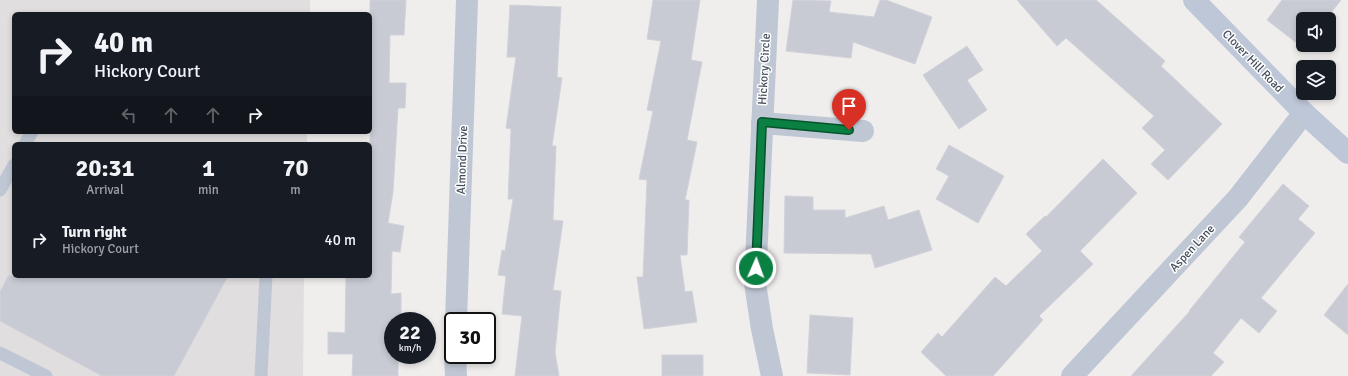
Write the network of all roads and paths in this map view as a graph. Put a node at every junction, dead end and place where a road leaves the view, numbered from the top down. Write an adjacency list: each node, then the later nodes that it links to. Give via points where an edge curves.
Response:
1 (467, 0): 11 (street, Almond Drive)
2 (768, 0): 5 (street, Hickory Circle)
3 (1199, 2): 4 (street, Clover Hill Road)
4 (1304, 114): 7 (street, Clover Hill Road); 18 (street, Aspen Lane, via 1238,198)
5 (762, 122): 6 (street); 17 (street, Hickory Circle, via 755,283)
6 (863, 131)
7 (1348, 153)
8 (12, 169): 9 (lane)
9 (0, 190)
10 (266, 278): 15 (lane)
11 (456, 312)
12 (0, 352): 14 (lane)
13 (455, 364): 16 (street)
14 (46, 376)
15 (261, 376)
16 (456, 376)
17 (772, 376)
18 (1072, 376)

